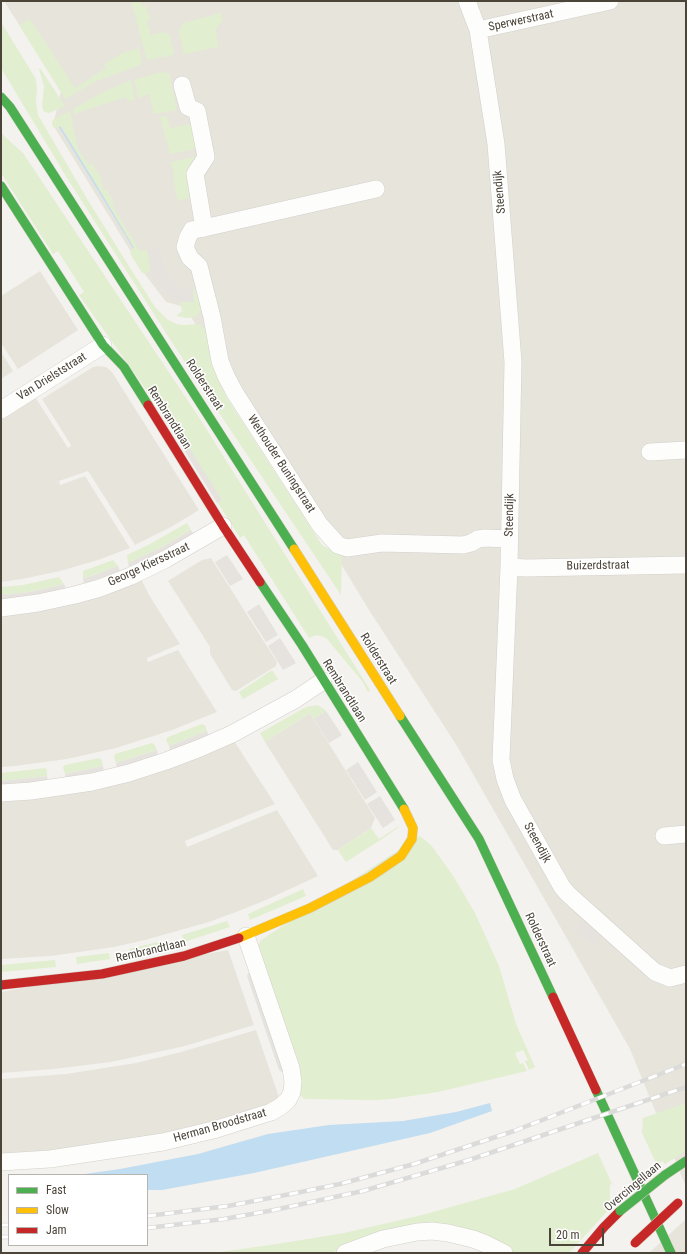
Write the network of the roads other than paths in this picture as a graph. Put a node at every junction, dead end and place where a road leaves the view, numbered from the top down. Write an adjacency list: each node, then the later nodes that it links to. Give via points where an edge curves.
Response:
1 (467, 1): 3 (street, Steendijk)
2 (610, 1): 3 (street, Sperwerstraat)
3 (478, 30): 16 (street, Steendijk, via 496,144 513,362)
4 (1, 85): 7 (main road, Rolderstraat)
5 (182, 85): 10 (street, via 188,107 197,111 206,157 195,174)
6 (1, 97): 7 (main road, Rolderstraat)
7 (10, 107): 34 (main road, Rolderstraat, via 478,839)
8 (1, 186): 11 (main road, Rembrandtlaan)
9 (376, 189): 10 (street, Wethouder Buningstraat)
10 (204, 228): 16 (street, Wethouder Buningstraat, via 192,230 186,247 190,258 199,266 220,361 226,376 320,525 338,545 347,548 382,542 463,545 485,538)
11 (103, 345): 12 (street, Van Drielststraat); 15 (main road, Rembrandtlaan, via 124,367)
12 (1, 410)
13 (686, 450): 14 (street)
14 (650, 452)
15 (223, 526): 19 (street, George Kiersstraat, via 131,576 75,595); 20 (main road, Rembrandtlaan)
16 (509, 539): 18 (street, Steendijk)
17 (686, 565): 18 (street, Buizerdstraat)
18 (509, 567): 25 (street, Steendijk, via 501,760 508,787 568,894 660,975 675,978)
19 (1, 608)
20 (324, 681): 21 (street, via 232,734 129,773 92,782); 24 (main road, Rembrandtlaan, via 407,814 413,828 412,839 401,856 370,877 310,908)
21 (1, 793)
22 (686, 834): 23 (street)
23 (664, 836)
24 (246, 936): 26 (main road, Rembrandtlaan, via 184,956 102,974); 28 (street, Herman Broodstraat, via 291,1068 293,1082 288,1100 271,1112 163,1142 50,1159)
25 (686, 974)
26 (1, 985)
27 (686, 1161): 33 (main road, Overcingellaan, bridge, via 620,1211)
28 (1, 1162)
29 (686, 1197): 30 (main road, bridge)
30 (632, 1246)
31 (345, 1253): 32 (street, via 383,1239 432,1231 473,1239)
32 (504, 1253)
33 (582, 1253)
34 (671, 1253)

